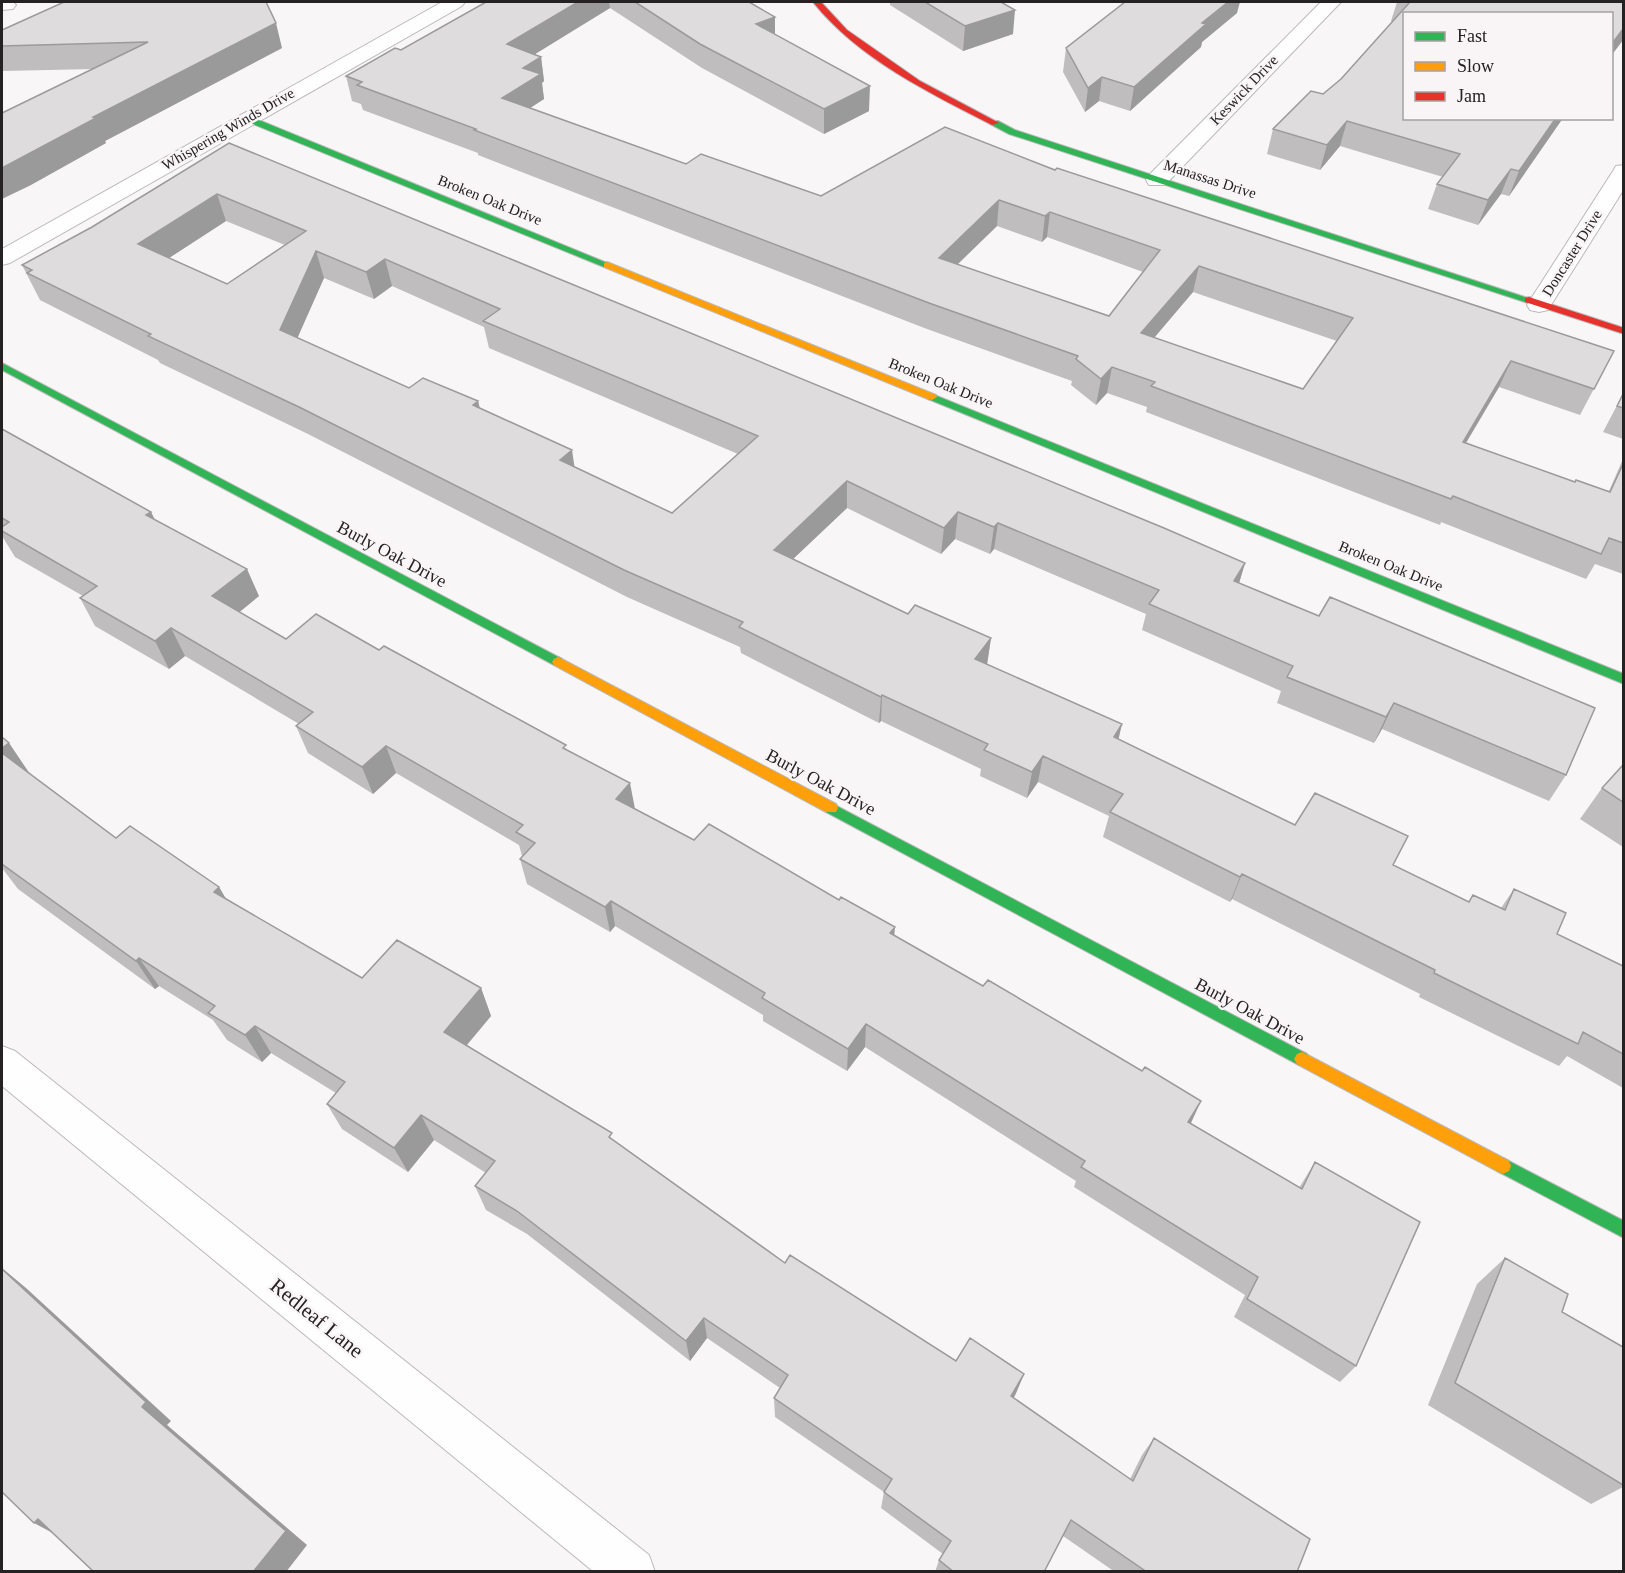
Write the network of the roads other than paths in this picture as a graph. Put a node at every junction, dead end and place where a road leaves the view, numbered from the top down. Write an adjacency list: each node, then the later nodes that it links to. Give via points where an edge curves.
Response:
1 (455, 2): 4 (street, Whispering Winds Drive)
2 (817, 2): 6 (street, Manassas Drive, via 844,32 917,83 1012,132)
3 (1331, 2): 6 (street, Keswick Drive)
4 (246, 118): 7 (street, Whispering Winds Drive); 11 (street, Broken Oak Drive)
5 (1623, 171): 8 (street, Doncaster Drive)
6 (1157, 180): 8 (street, Manassas Drive)
7 (2, 258)
8 (1539, 305): 9 (street, Manassas Drive)
9 (1623, 331)
10 (2, 366): 13 (street, Burly Oak Drive)
11 (1623, 679)
12 (2, 1064): 14 (street, Redleaf Lane)
13 (1623, 1230)
14 (632, 1572)

